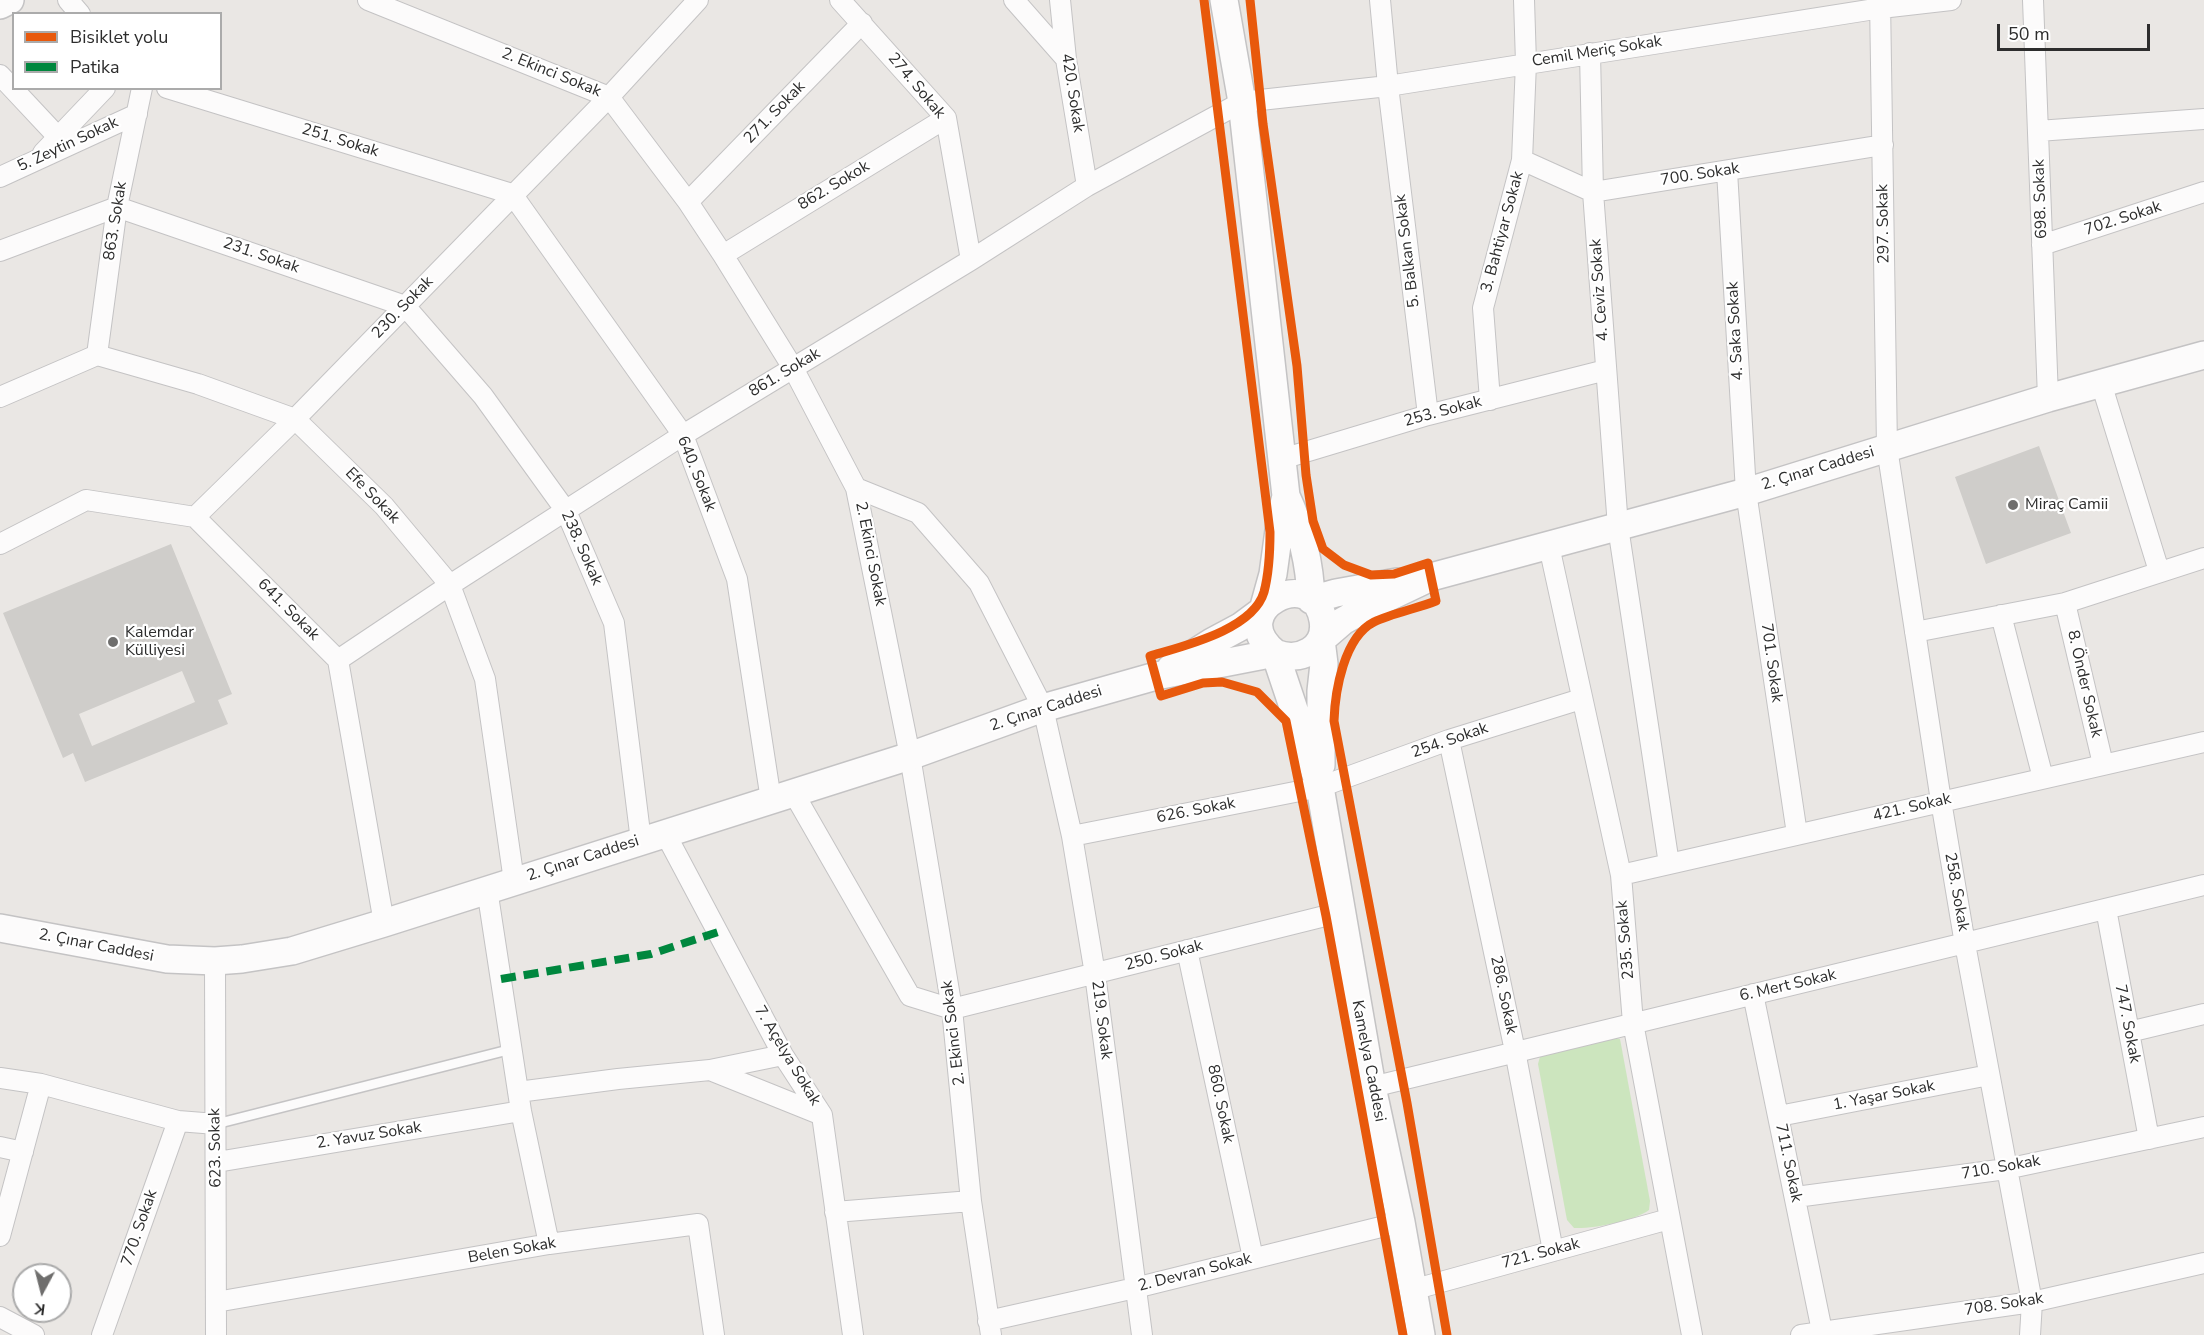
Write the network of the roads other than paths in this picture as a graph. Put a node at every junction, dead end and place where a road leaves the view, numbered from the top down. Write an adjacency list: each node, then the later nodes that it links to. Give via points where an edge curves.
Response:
1 (10, 0): 14 (street)
2 (68, 0): 15 (street)
3 (368, 0): 27 (street, 2. Ekinci Sokak)
4 (698, 0): 27 (street, 230. Sokak)
5 (840, 0): 16 (street, 274. Sokak)
6 (1014, 0): 18 (street)
7 (1060, 0): 18 (street, 420. Sokak)
8 (1224, 0): 28 (street)
9 (1380, 0): 21 (street, 5. Balkan Sokak)
10 (1524, 0): 19 (street, 3. Bahtiyar Sokak)
11 (1951, 0): 13 (street, Cemil Meriç Sokak)
12 (2033, 0): 32 (street, 698. Sokak)
13 (1881, 4): 17 (street, Cemil Meriç Sokak); 34 (street, 297. Sokak)
14 (0, 5)
15 (78, 12)
16 (862, 23): 30 (street, 274. Sokak); 43 (street, 271. Sokak)
17 (1590, 53): 19 (street, Cemil Meriç Sokak); 40 (street, 4. Ceviz Sokak)
18 (1066, 59): 39 (street, 420. Sokak)
19 (1526, 63): 21 (street, Cemil Meriç Sokak); 35 (street, 3. Bahtiyar Sokak)
20 (0, 75): 22 (street)
21 (1388, 86): 28 (street, Cemil Meriç Sokak); 58 (street, 5. Balkan Sokak)
22 (12, 88)
23 (14, 90): 33 (street)
24 (103, 90): 33 (street)
25 (142, 90): 29 (street, 863. Sokak)
26 (174, 90): 42 (street, 251. Sokak)
27 (609, 97): 42 (street, 230. Sokak); 43 (street, 2. Ekinci Sokak)
28 (1242, 102): 39 (street, 861. Sokak); 62 (street)
29 (137, 114): 36 (street, 5. Zeytin Sokak); 44 (street, 863. Sokak)
30 (946, 118): 47 (street, 862. Sokok); 48 (street, 274. Sokak)
31 (2204, 119): 32 (street)
32 (2038, 131): 45 (street, 698. Sokak)
33 (58, 137): 36 (street)
34 (1883, 145): 37 (street, 700. Sokak); 61 (street, 297. Sokak)
35 (1522, 160): 40 (street); 57 (street, 3. Bahtiyar Sokak, via 1483,308)
36 (35, 161): 38 (street, 5. Zeytin Sokak)
37 (1727, 171): 40 (street, 700. Sokak); 64 (street, 4. Saka Sokak)
38 (0, 177)
39 (1087, 186): 48 (street, 861. Sokak)
40 (1593, 192): 53 (street, 4. Ceviz Sokak)
41 (2204, 192): 45 (street, 702. Sokak)
42 (512, 194): 49 (street, 230. Sokak); 60 (street, 640. Sokak)
43 (688, 202): 47 (street, 2. Ekinci Sokak)
44 (117, 207): 46 (street); 49 (street, 231. Sokak); 50 (street, 863. Sokak)
45 (2042, 245): 56 (street, 698. Sokak)
46 (0, 251)
47 (723, 255): 52 (street, 2. Ekinci Sokak)
48 (971, 260): 52 (street, 861. Sokak)
49 (405, 306): 59 (street, 230. Sokak); 66 (street, 238. Sokak, via 483,396)
50 (97, 355): 55 (street); 59 (street, Efe Sokak, via 198,384)
51 (2204, 355): 54 (street, 2. Çınar Caddesi)
52 (793, 368): 60 (street, 861. Sokak); 63 (street, 2. Ekinci Sokak)
53 (1606, 370): 57 (street, 253. Sokak); 68 (street, 4. Ceviz Sokak)
54 (2101, 383): 56 (street, 2. Çınar Caddesi); 72 (street)
55 (0, 398)
56 (2048, 398): 61 (street, 2. Çınar Caddesi)
57 (1490, 399): 58 (street, 253. Sokak)
58 (1428, 416): 62 (street, 253. Sokak)
59 (295, 419): 67 (street, 230. Sokak); 74 (street, Efe Sokak, via 384,506)
60 (683, 435): 66 (street, 861. Sokak); 92 (street, 640. Sokak, via 737,579)
61 (1887, 448): 64 (street, 2. Çınar Caddesi); 79 (street, 258. Sokak)
62 (1282, 459): 65 (street)
63 (856, 488): 85 (street, 219. Sokak, via 918,513 979,583); 88 (street, 2. Ekinci Sokak)
64 (1746, 492): 68 (street, 2. Çınar Caddesi); 94 (street, 701. Sokak)
65 (1286, 496): 75 (street, via 1298,522 1310,571); 77 (street)
66 (566, 511): 74 (street, 861. Sokak); 96 (street, 238. Sokak, via 614,623)
67 (195, 517): 69 (street, via 86,500); 82 (street, 641. Sokak)
68 (1618, 527): 70 (street, 2. Çınar Caddesi); 97 (street)
69 (0, 544)
70 (1549, 546): 73 (street, 2. Çınar Caddesi); 84 (street, 235. Sokak)
71 (2204, 558): 72 (street)
72 (2159, 571): 76 (street)
73 (1431, 577): 75 (street); 80 (street, via 1343,621)
74 (450, 585): 82 (street, 861. Sokak); 99 (street, Efe Sokak, via 485,678)
75 (1311, 600): 77 (street, via 1290,593 1270,601); 80 (street, via 1324,622)
76 (2066, 603): 78 (street); 89 (street, 8. Önder Sokak)
77 (1263, 610): 81 (street, via 1259,629); 83 (street)
78 (2001, 615): 79 (street); 90 (street)
79 (1915, 632): 93 (street, 258. Sokak)
80 (1321, 640): 81 (street, via 1306,655 1296,658); 91 (street, via 1324,664)
81 (1275, 654): 83 (street); 91 (street)
82 (338, 660): 104 (street)
83 (1156, 676): 85 (street, 2. Çınar Caddesi)
84 (1581, 699): 86 (street, 254. Sokak); 98 (street, 235. Sokak)
85 (1043, 708): 88 (street, 2. Çınar Caddesi); 95 (street, 219. Sokak)
86 (1449, 740): 91 (street, 254. Sokak); 116 (street, 286. Sokak)
87 (2204, 742): 89 (street, 421. Sokak)
88 (910, 756): 92 (street, 2. Çınar Caddesi); 111 (street, 2. Ekinci Sokak)
89 (2103, 764): 90 (street, 421. Sokak)
90 (2043, 778): 93 (street, 421. Sokak)
91 (1320, 787): 95 (street, 626. Sokak); 103 (street, Kamelya Caddesi)
92 (782, 796): 96 (street, 2. Çınar Caddesi); 111 (street, via 910,996)
93 (1941, 801): 94 (street, 421. Sokak); 106 (street, 258. Sokak)
94 (1797, 834): 97 (street, 421. Sokak)
95 (1072, 836): 109 (street, 219. Sokak)
96 (653, 837): 99 (street, 2. Çınar Caddesi); 117 (street, 7. Açelya Sokak)
97 (1669, 864): 98 (street, 421. Sokak)
98 (1621, 874): 113 (street, 235. Sokak)
99 (514, 881): 101 (street, 2. Çınar Caddesi)
100 (2204, 885): 102 (street, 6. Mert Sokak)
101 (487, 889): 104 (street, 2. Çınar Caddesi); 115 (street)
102 (2106, 909): 106 (street, 6. Mert Sokak); 114 (street, 747. Sokak)
103 (1341, 912): 107 (street, 250. Sokak); 122 (street, Kamelya Caddesi)
104 (384, 923): 108 (street, 2. Çınar Caddesi, via 292,951)
105 (0, 928): 108 (street, 2. Çınar Caddesi, via 167,959)
106 (1965, 944): 110 (street, 6. Mert Sokak); 119 (street, 258. Sokak)
107 (1187, 950): 109 (street, 250. Sokak); 142 (street, 860. Sokak)
108 (215, 962): 127 (street, 623. Sokak)
109 (1095, 974): 111 (street, 250. Sokak); 144 (street, 219. Sokak)
110 (1753, 994): 113 (street, 6. Mert Sokak); 125 (street, 711. Sokak)
111 (952, 1009): 135 (street, 2. Ekinci Sokak)
112 (2204, 1014): 114 (street)
113 (1633, 1023): 116 (street, 6. Mert Sokak); 137 (street, 235. Sokak)
114 (2129, 1032): 129 (street, 747. Sokak)
115 (512, 1049): 123 (street); 127 (lane)
116 (1515, 1051): 122 (street, 6. Mert Sokak); 141 (street, 286. Sokak)
117 (783, 1055): 118 (street, 2. Yavuz Sokak); 124 (street, 7. Açelya Sokak)
118 (710, 1070): 123 (street, 2. Yavuz Sokak, via 618,1079); 124 (street, 2. Yavuz Sokak)
119 (1989, 1075): 125 (street, 1. Yaşar Sokak); 133 (street, 258. Sokak)
120 (0, 1078): 121 (street)
121 (41, 1084): 126 (street); 131 (street)
122 (1372, 1087): 138 (street, Kamelya Caddesi)
123 (520, 1102): 132 (street, 2. Yavuz Sokak); 140 (street)
124 (822, 1115): 136 (street, 7. Açelya Sokak)
125 (1779, 1116): 134 (street, 711. Sokak)
126 (178, 1121): 127 (street); 152 (street, 770. Sokak)
127 (216, 1124): 132 (street, 623. Sokak)
128 (2204, 1127): 129 (street, 710. Sokak)
129 (2149, 1139): 133 (street, 710. Sokak)
130 (0, 1147): 131 (street)
131 (23, 1152): 139 (street)
132 (217, 1162): 146 (street, 623. Sokak)
133 (2006, 1169): 134 (street, 710. Sokak); 147 (street, 258. Sokak)
134 (1796, 1197): 150 (street, 711. Sokak)
135 (971, 1201): 136 (street); 149 (street, 2. Ekinci Sokak)
136 (835, 1212): 155 (street, 7. Açelya Sokak)
137 (1669, 1219): 141 (street, 721. Sokak); 158 (street, 235. Sokak)
138 (1401, 1222): 142 (street, 2. Devran Sokak); 145 (street, Kamelya Caddesi)
139 (0, 1236)
140 (549, 1244): 146 (street, Belen Sokak); 154 (street, Belen Sokak, via 698,1224)
141 (1553, 1251): 145 (street, 721. Sokak)
142 (1252, 1258): 144 (street, 2. Devran Sokak)
143 (2204, 1263): 147 (street, 708. Sokak)
144 (1135, 1288): 149 (street, 2. Devran Sokak); 156 (street, 219. Sokak)
145 (1412, 1290): 157 (street, Kamelya Caddesi)
146 (216, 1302): 153 (street, 623. Sokak)
147 (2032, 1302): 150 (street, 708. Sokak); 160 (street, 258. Sokak)
148 (0, 1317): 151 (street)
149 (989, 1328)
150 (1822, 1331): 159 (street, 708. Sokak)
151 (34, 1335)
152 (102, 1335)
153 (216, 1335)
154 (714, 1335)
155 (853, 1335)
156 (1142, 1335)
157 (1420, 1335)
158 (1692, 1335)
159 (1801, 1335)
160 (2030, 1335)

